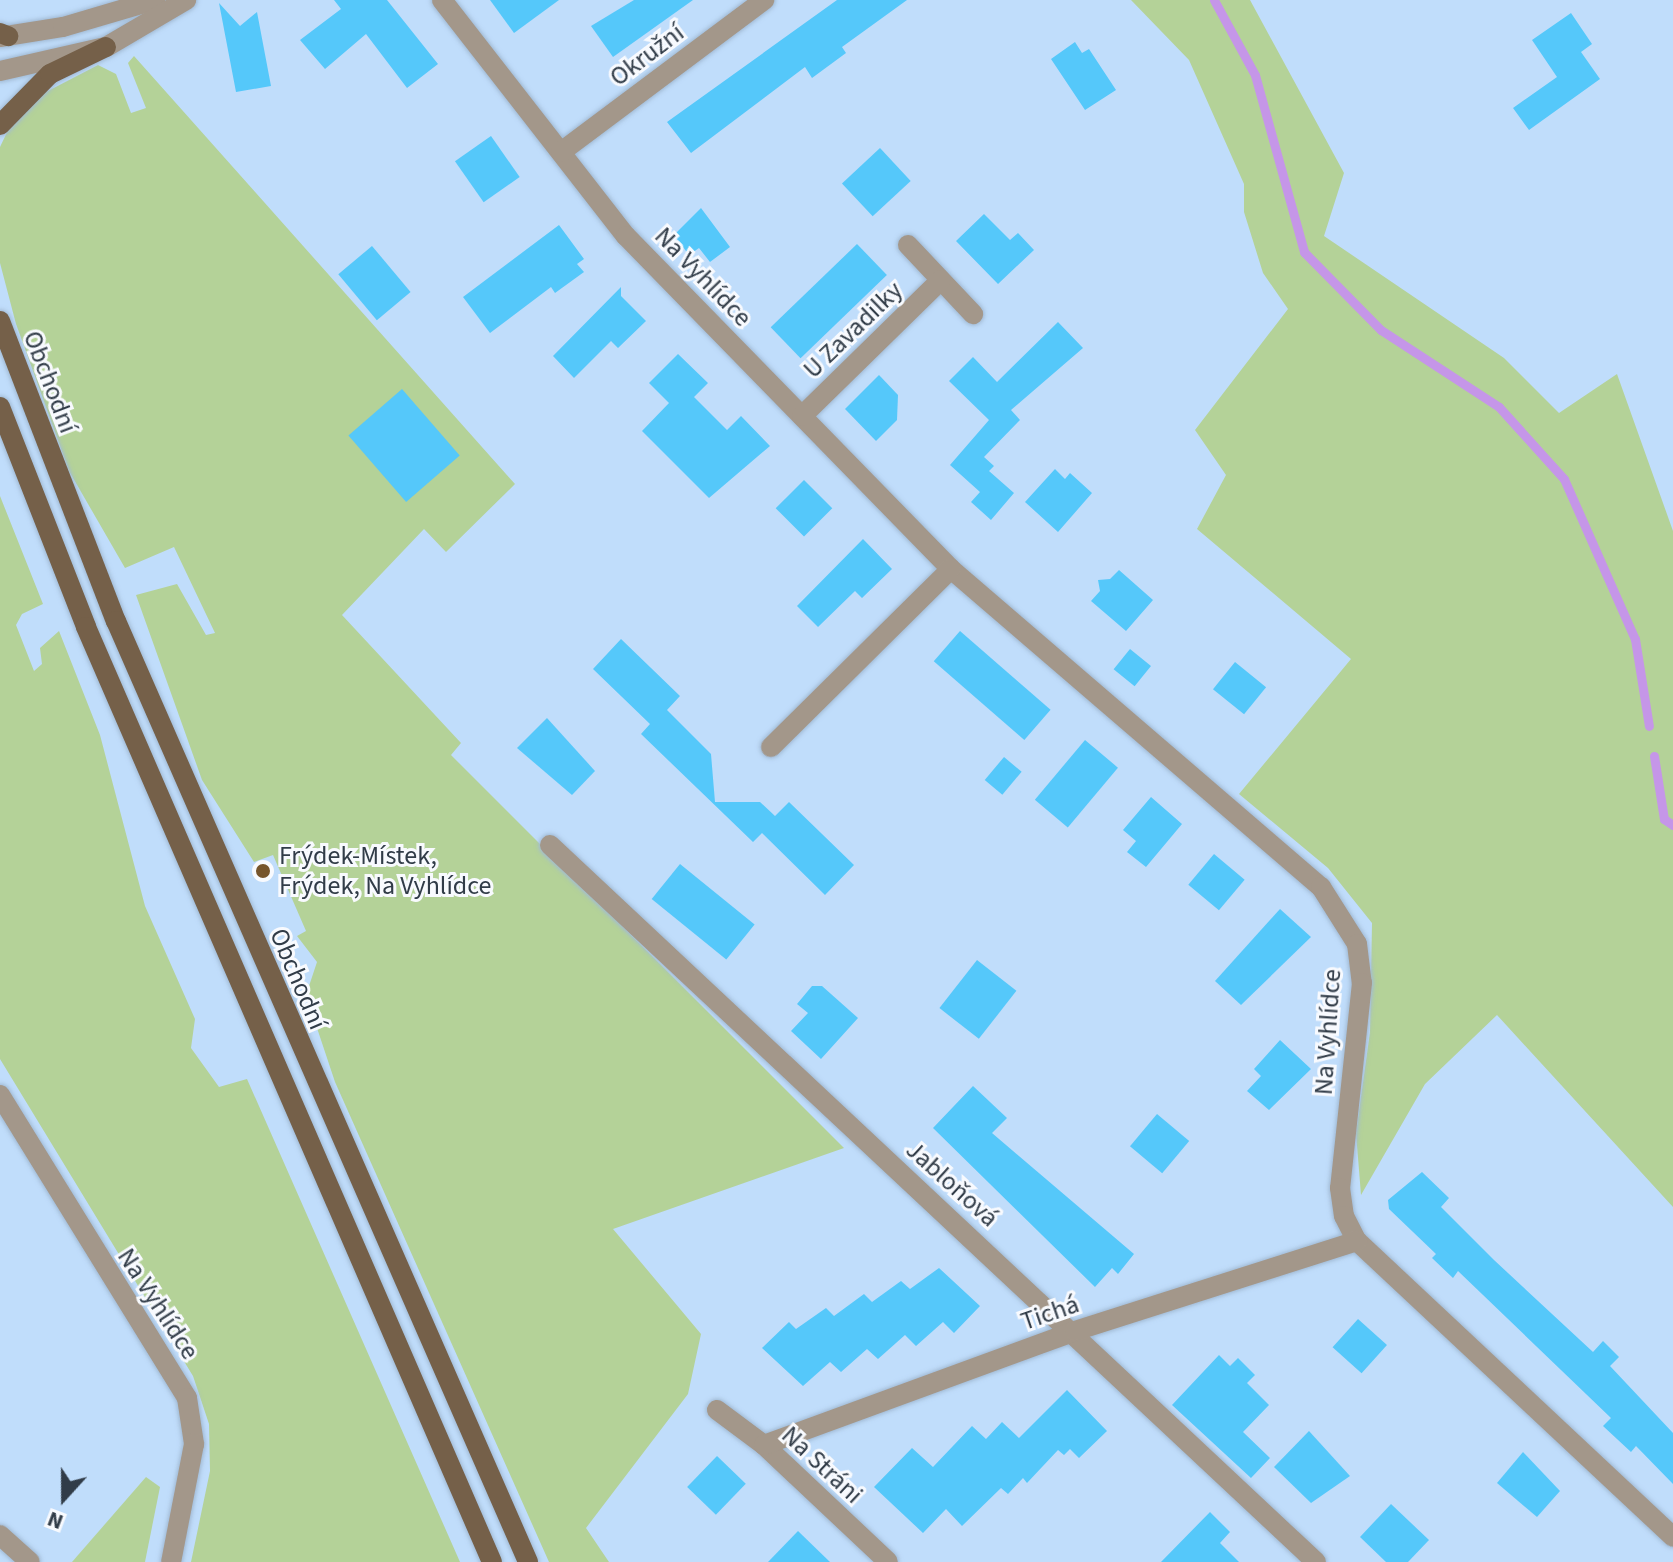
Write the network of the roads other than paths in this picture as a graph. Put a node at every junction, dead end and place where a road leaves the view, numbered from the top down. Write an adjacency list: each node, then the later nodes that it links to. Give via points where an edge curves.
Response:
1 (155, 0): 5 (street)
2 (186, 0): 6 (street)
3 (442, 0): 9 (street, Na Vyhlídce)
4 (764, 0): 9 (street, Okružní)
5 (3, 35)
6 (106, 47): 7 (street); 8 (main road, via 50,74)
7 (0, 71)
8 (0, 125)
9 (561, 152): 15 (street, Na Vyhlídce, via 626,236)
10 (908, 245): 11 (street, U Zavadilky)
11 (941, 280): 12 (street, U Zavadilky); 15 (street, U Zavadilky)
12 (973, 314)
13 (0, 321): 29 (main road, Obchodní, via 116,621)
14 (0, 407): 28 (main road, Obchodní, via 86,627)
15 (802, 416): 16 (street, Na Vyhlídce)
16 (951, 569): 17 (street); 20 (street, Na Vyhlídce, via 1321,887 1343,918 1357,944 1362,983 1340,1188 1344,1216)
17 (771, 747)
18 (550, 845): 21 (street, Jabloňová)
19 (0, 1095): 27 (street, Na Vyhlídce, via 187,1398 194,1444)
20 (1357, 1241): 21 (street, Tichá); 25 (street, Na Vyhlídce)
21 (1075, 1331): 23 (street, Tichá); 31 (street, Jabloňová)
22 (717, 1410): 23 (street, Na Stráni)
23 (764, 1445): 30 (street, Na Stráni)
24 (0, 1535): 26 (street)
25 (1673, 1537)
26 (30, 1562)
27 (171, 1562)
28 (492, 1562)
29 (528, 1562)
30 (888, 1562)
31 (1316, 1562)

